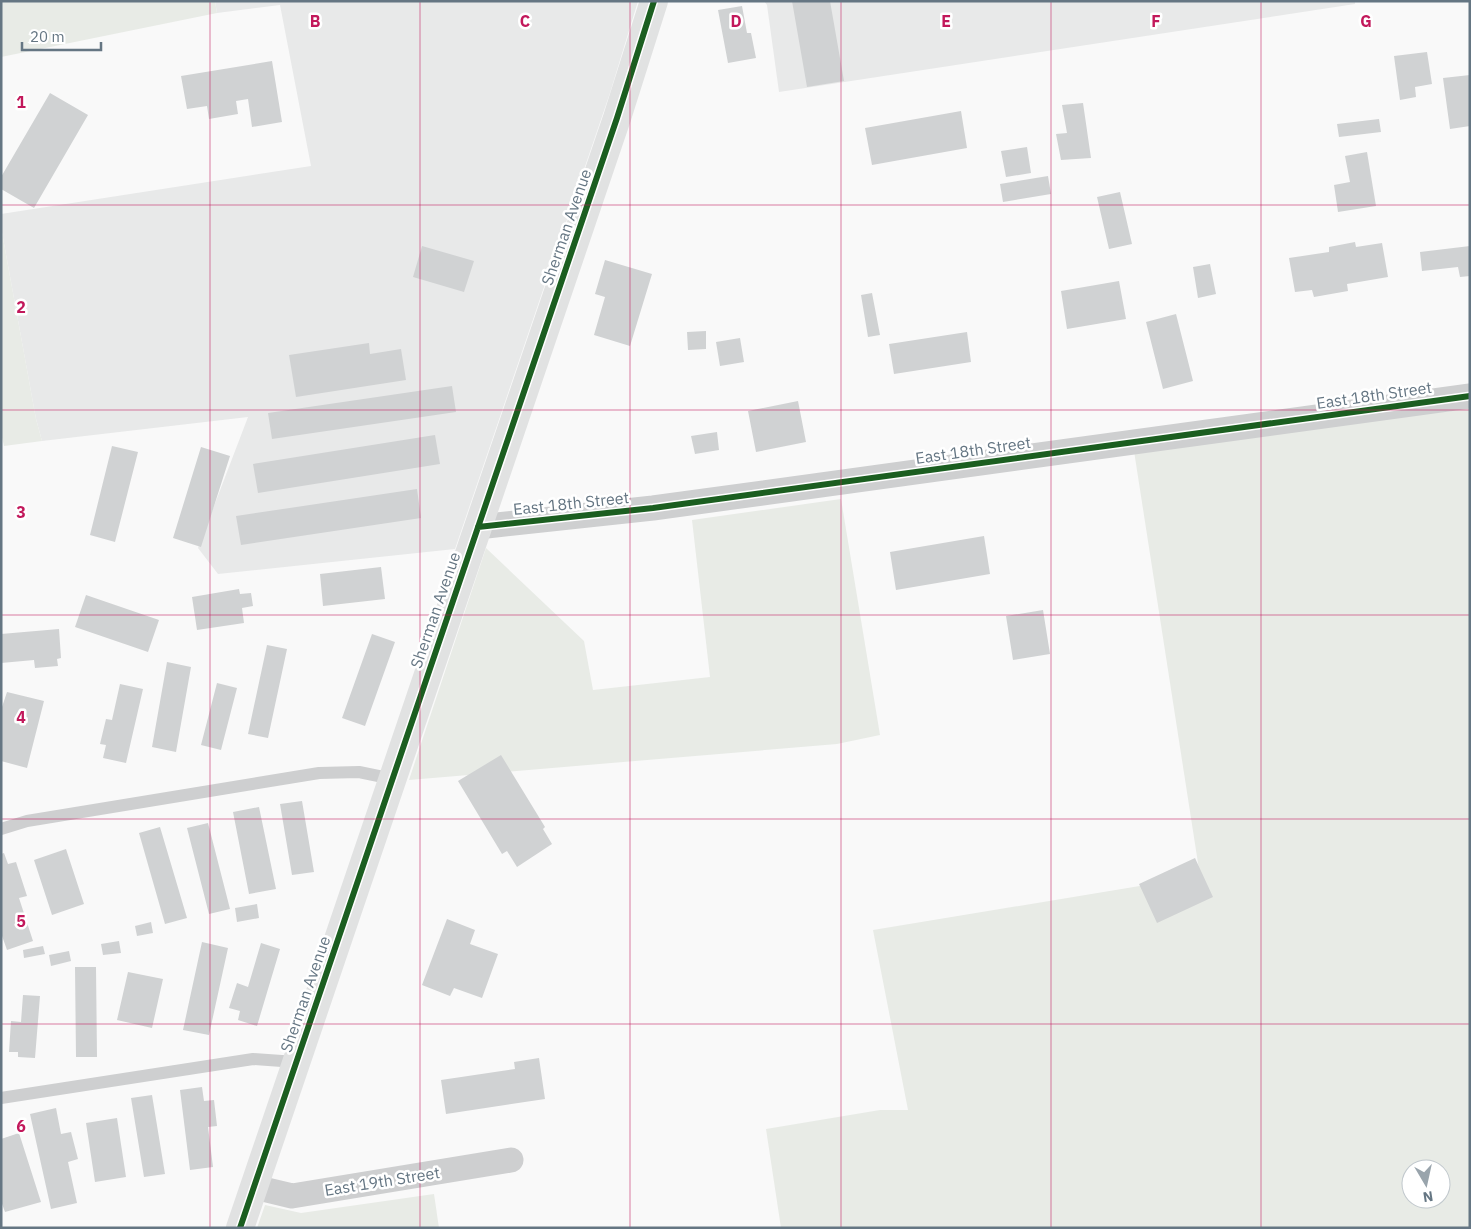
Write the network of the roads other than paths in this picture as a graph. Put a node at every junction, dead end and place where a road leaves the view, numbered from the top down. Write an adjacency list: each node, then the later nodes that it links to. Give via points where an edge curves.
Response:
1 (654, 1): 3 (street, Sherman Avenue)
2 (1470, 396): 3 (street, East 18th Street, via 663,507)
3 (478, 527): 4 (street, Sherman Avenue)
4 (393, 779): 5 (lane, via 359,772 319,773 27,821); 6 (street, Sherman Avenue)
5 (1, 829)
6 (296, 1062): 7 (lane, via 252,1059); 9 (street, Sherman Avenue)
7 (1, 1098)
8 (511, 1160): 9 (street, East 19th Street, via 292,1196)
9 (254, 1187): 10 (street, Sherman Avenue)
10 (240, 1228)

